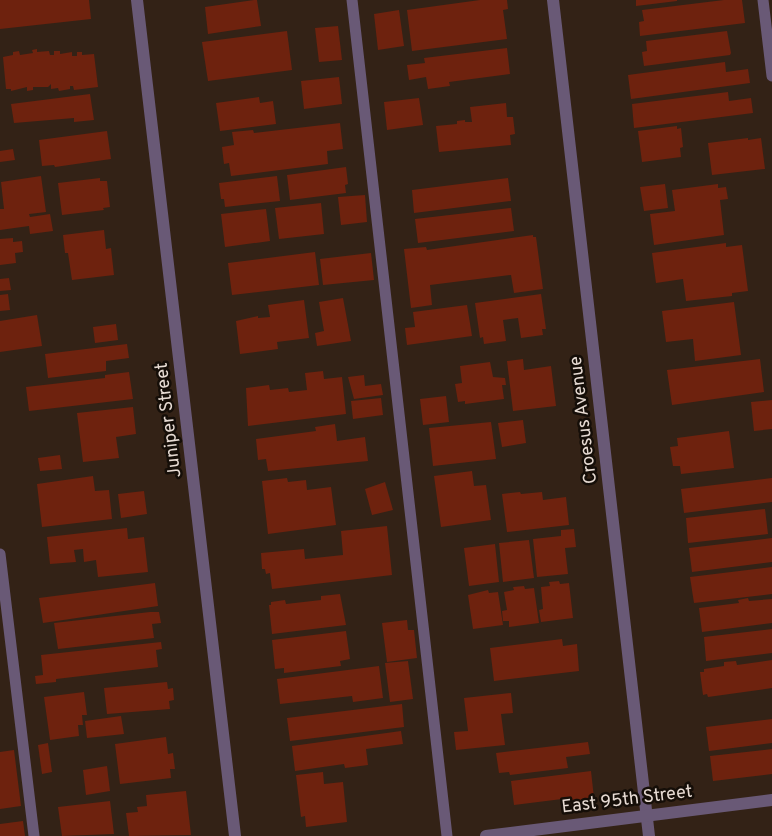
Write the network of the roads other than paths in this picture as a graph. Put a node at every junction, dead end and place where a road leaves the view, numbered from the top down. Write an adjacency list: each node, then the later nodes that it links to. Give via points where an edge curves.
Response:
1 (136, 0): 10 (street, Juniper Street)
2 (352, 0): 11 (lane)
3 (553, 0): 8 (street, Croesus Avenue)
4 (763, 0): 5 (lane)
5 (772, 76)
6 (0, 554): 9 (lane)
7 (772, 800): 8 (street, East 95th Street)
8 (646, 814): 12 (street, East 95th Street); 13 (street, Croesus Avenue)
9 (34, 836)
10 (236, 836)
11 (447, 836)
12 (486, 836)
13 (649, 836)

